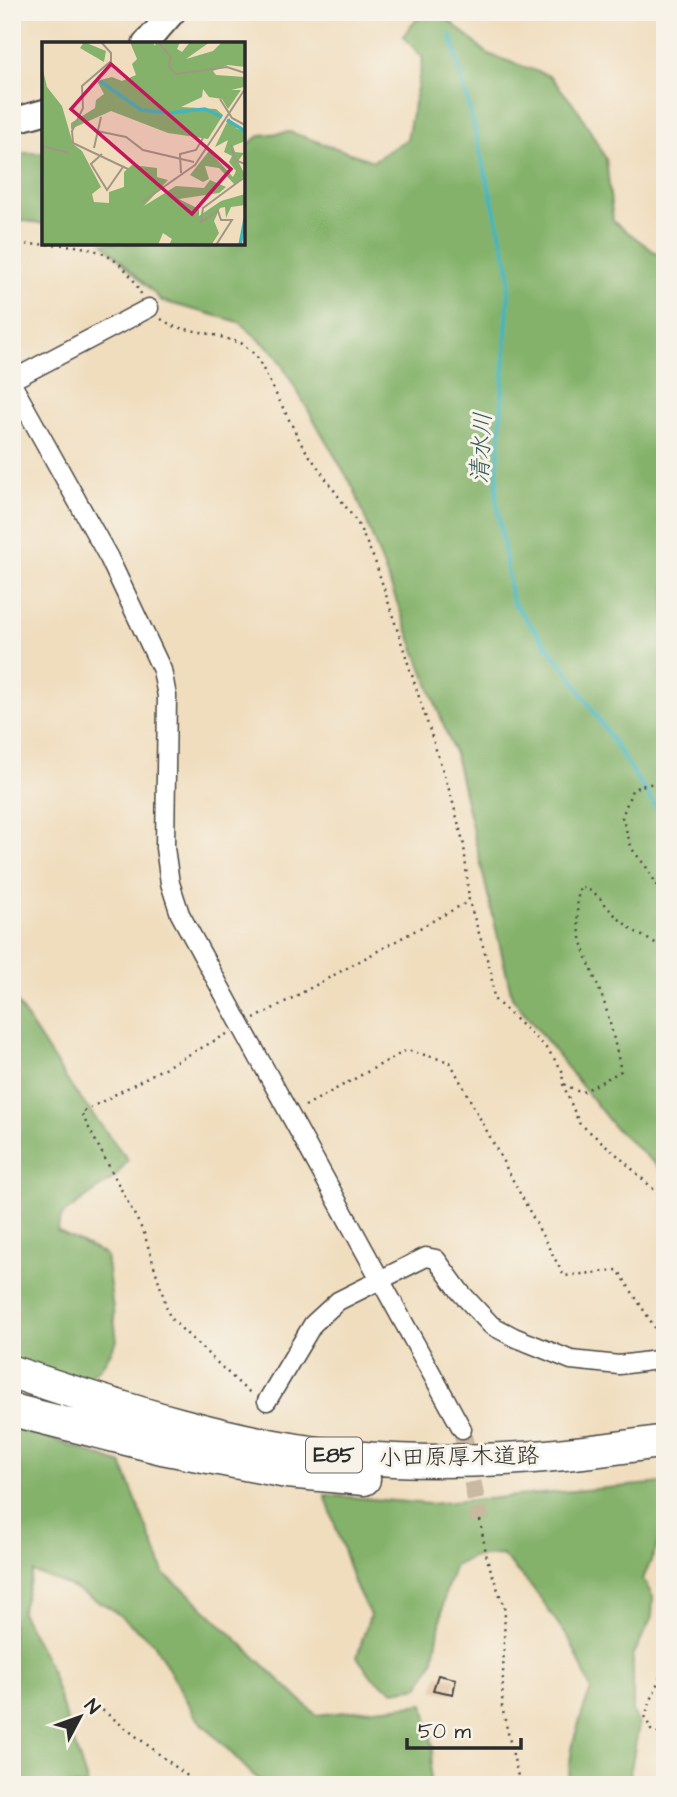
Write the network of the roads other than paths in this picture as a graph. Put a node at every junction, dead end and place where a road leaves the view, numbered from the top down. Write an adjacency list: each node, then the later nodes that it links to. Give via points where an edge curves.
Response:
1 (173, 12): 2 (street)
2 (147, 42)
3 (42, 113): 4 (street)
4 (12, 121)
5 (149, 308): 6 (street)
6 (12, 382): 7 (street, via 109,558 162,670 167,696 165,848 180,914)
7 (380, 1278): 8 (street, via 426,1257 436,1259 491,1325 514,1336 571,1360 619,1364); 10 (street, via 338,1301 313,1324); 12 (street)
8 (665, 1359)
9 (12, 1372): 13 (highway, 小田原厚木道路 / E85, via 227,1436 352,1457 435,1462 522,1459)
10 (267, 1401)
11 (12, 1410): 14 (highway, 小田原厚木道路 / E85, via 162,1448 287,1472 352,1479 525,1479)
12 (462, 1429)
13 (665, 1441)
14 (665, 1461)

